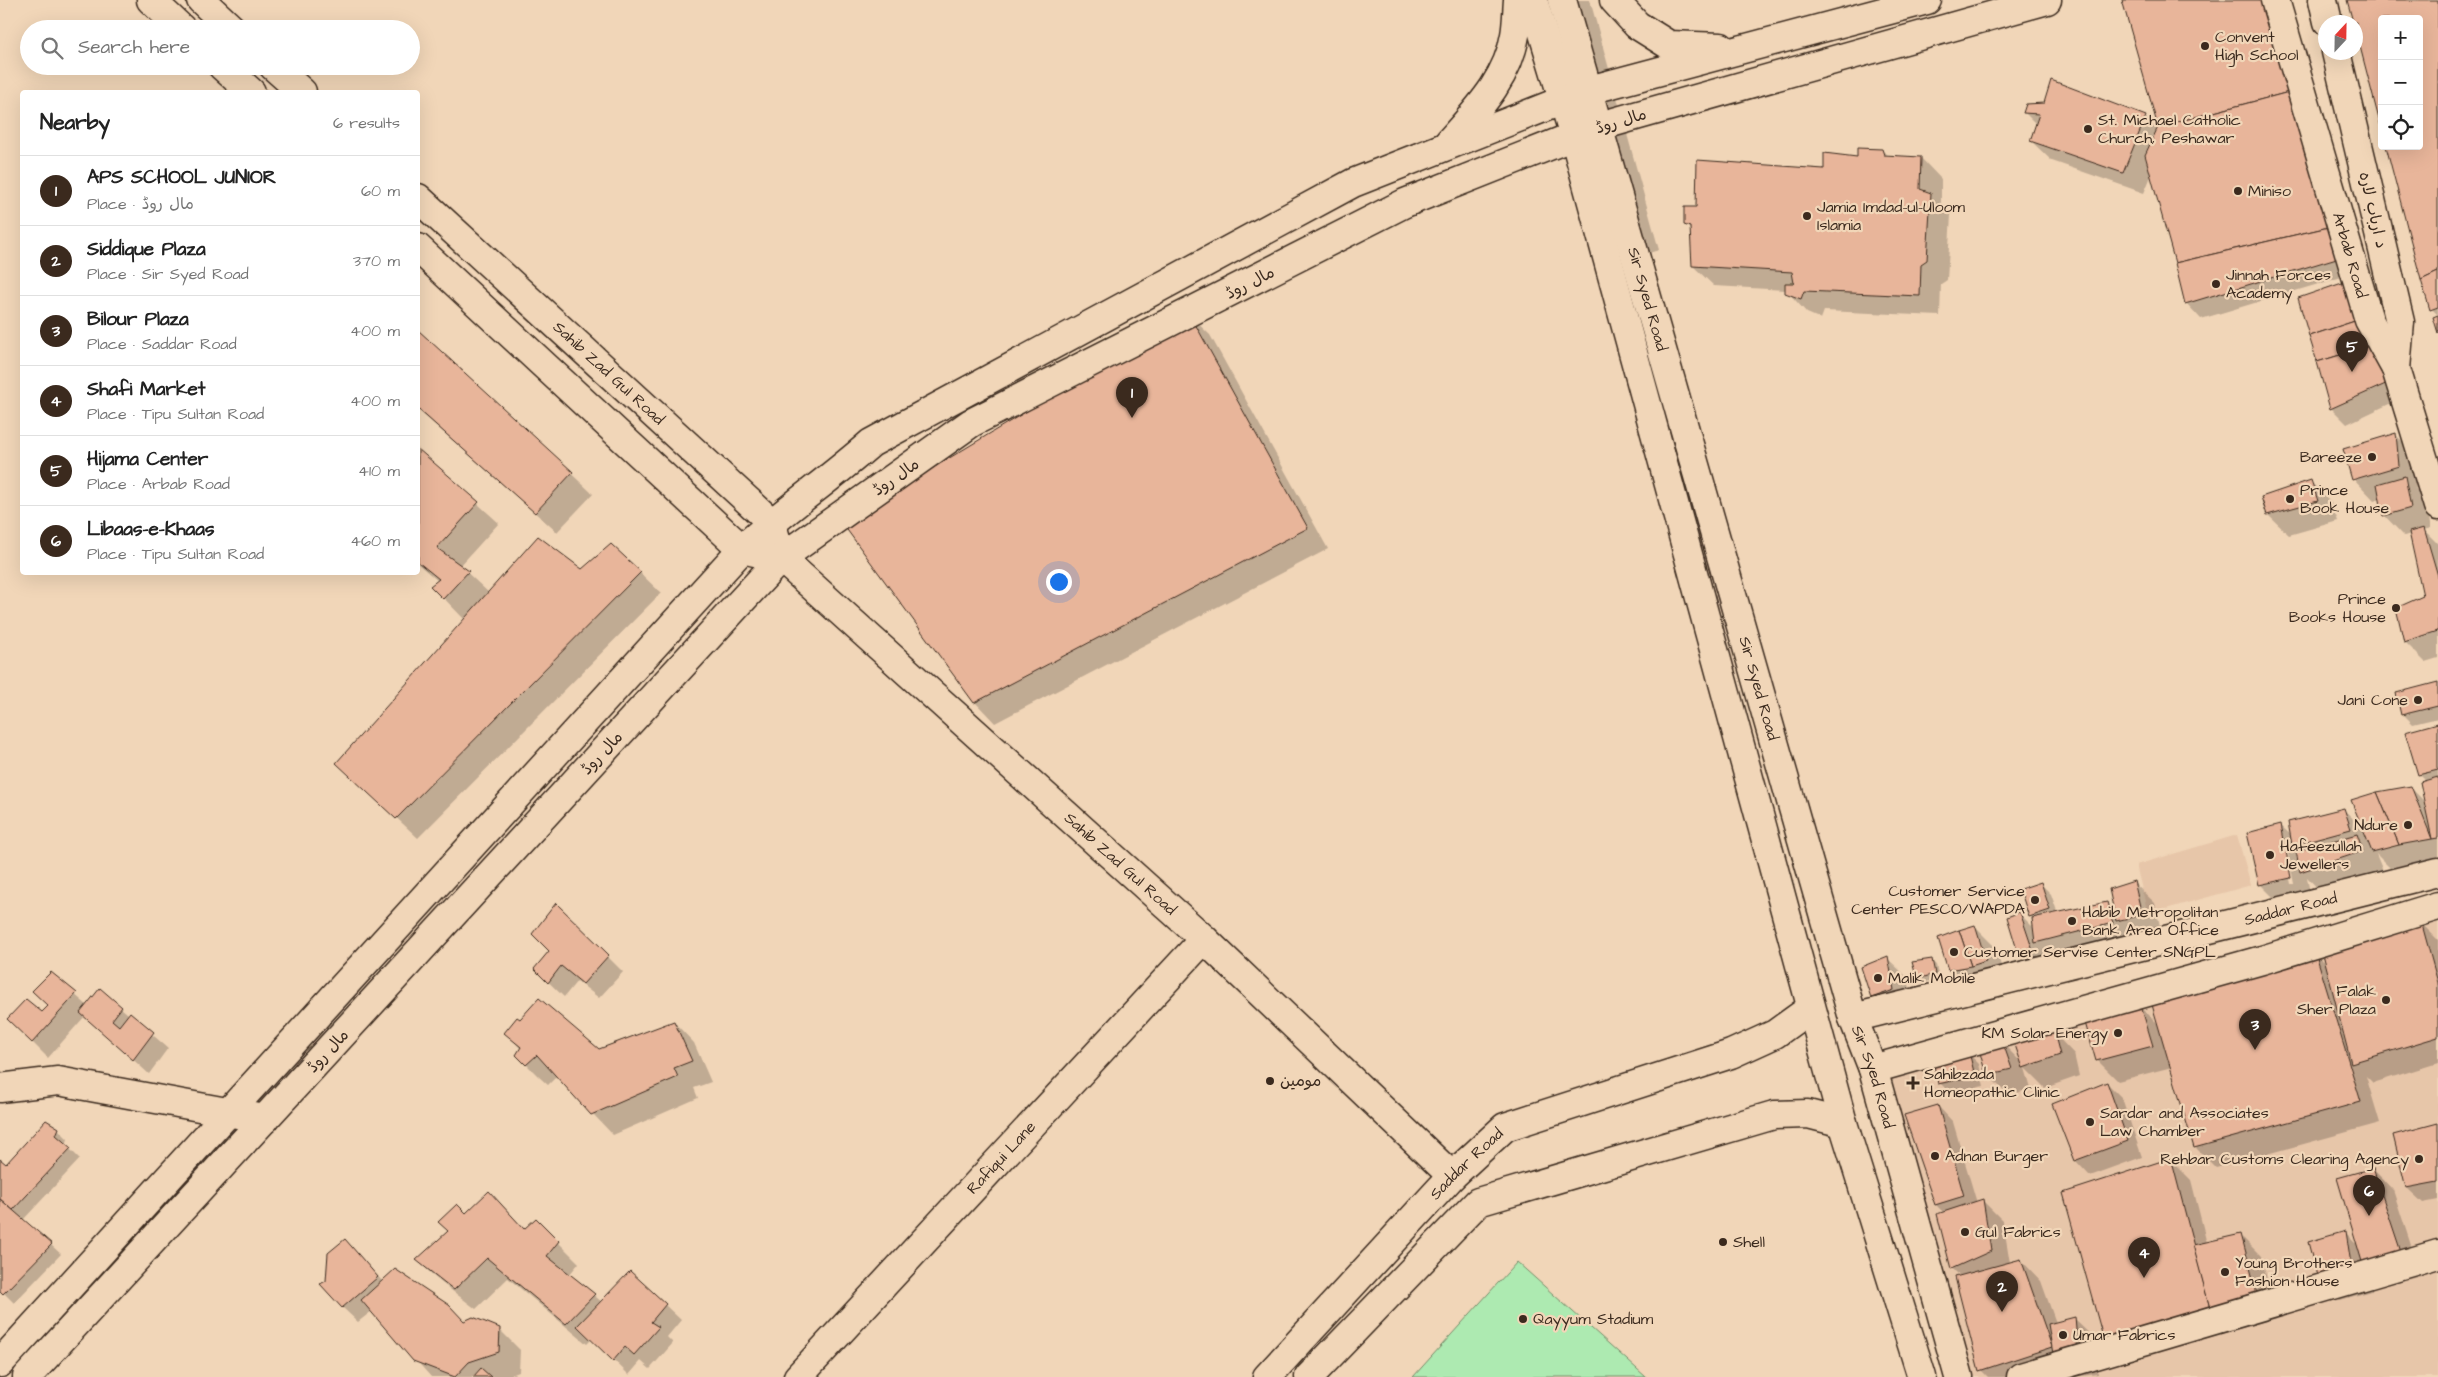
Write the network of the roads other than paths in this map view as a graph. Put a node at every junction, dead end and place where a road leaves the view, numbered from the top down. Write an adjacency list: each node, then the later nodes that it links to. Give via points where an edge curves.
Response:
1 (151, 0): 12 (main road)
2 (201, 0): 13 (main road)
3 (1518, 0): 24 (main road, via 1515,36 1505,69 1490,95)
4 (1534, 0): 21 (main road, Sir Syed Road)
5 (1562, 0): 20 (main road, Sir Syed Road)
6 (1614, 0): 14 (main road, via 1637,25 1669,44)
7 (1927, 0): 14 (main road, مال روڈ)
8 (2047, 0): 22 (main road, مال روڈ)
9 (2275, 0): 27 (main road, Arbab Road, via 2369,320)
10 (2323, 0): 11 (main road)
11 (2326, 15)
12 (172, 20)
13 (222, 20)
14 (1748, 48): 20 (main road, مال روڈ)
15 (2338, 60): 27 (main road, د ارباب لاره, via 2400,322)
16 (232, 75): 18 (main road)
17 (284, 75): 19 (main road)
18 (249, 90)
19 (300, 90)
20 (1589, 90): 21 (main road, مال روڈ); 22 (main road, Sir Syed Road)
21 (1563, 100): 23 (main road, Sir Syed Road); 24 (main road, مال روڈ)
22 (1600, 126): 23 (main road, مال روڈ); 32 (main road, Sir Syed Road)
23 (1574, 136): 31 (main road, مال روڈ, via 1405,203 971,423); 33 (main road, Sir Syed Road)
24 (1444, 147): 29 (main road, مال روڈ, via 1353,183 871,442 834,475)
25 (420, 200): 29 (main road, Sahib Zad Gul Road)
26 (420, 250): 30 (main road, Sahib Zad Gul Road)
27 (2396, 369): 28 (main road, Arbab Road)
28 (2438, 506)
29 (771, 522): 30 (main road, مال روڈ); 31 (main road)
30 (742, 549): 31 (main road, Sahib Zad Gul Road); 41 (main road, مال روڈ)
31 (781, 558): 36 (main road, Sahib Zad Gul Road); 42 (main road, مال روڈ)
32 (1748, 649): 33 (main road); 38 (main road, Sir Syed Road)
33 (1716, 658): 37 (main road, Sir Syed Road)
34 (2438, 872): 38 (main road, Saddar Road)
35 (2438, 906): 39 (main road, via 2262,960)
36 (1204, 939): 44 (main road, Sahib Zad Gul Road); 50 (main road, Rafiqui Lane)
37 (1811, 1008): 43 (main road, Sir Syed Road); 44 (main road, Saddar Road, via 1775,1034 1731,1054 1505,1127)
38 (1852, 1018): 39 (main road, Sir Syed Road)
39 (1873, 1069): 45 (main road, Sir Syed Road)
40 (0, 1088): 41 (main road, via 58,1080)
41 (229, 1112): 42 (main road); 48 (main road, مال روڈ)
42 (265, 1119): 49 (main road, مال روڈ)
43 (1843, 1123): 46 (main road, Sir Syed Road); 52 (main road, via 1808,1114 1774,1115 1478,1202)
44 (1452, 1176): 51 (main road, Saddar Road)
45 (1908, 1195): 46 (main road); 54 (main road, Sir Syed Road)
46 (1869, 1206): 53 (main road, Sir Syed Road)
47 (2438, 1254): 55 (main road)
48 (0, 1363)
49 (27, 1377)
50 (798, 1377)
51 (1267, 1377)
52 (1309, 1377)
53 (1922, 1377)
54 (1959, 1377)
55 (2021, 1377)

